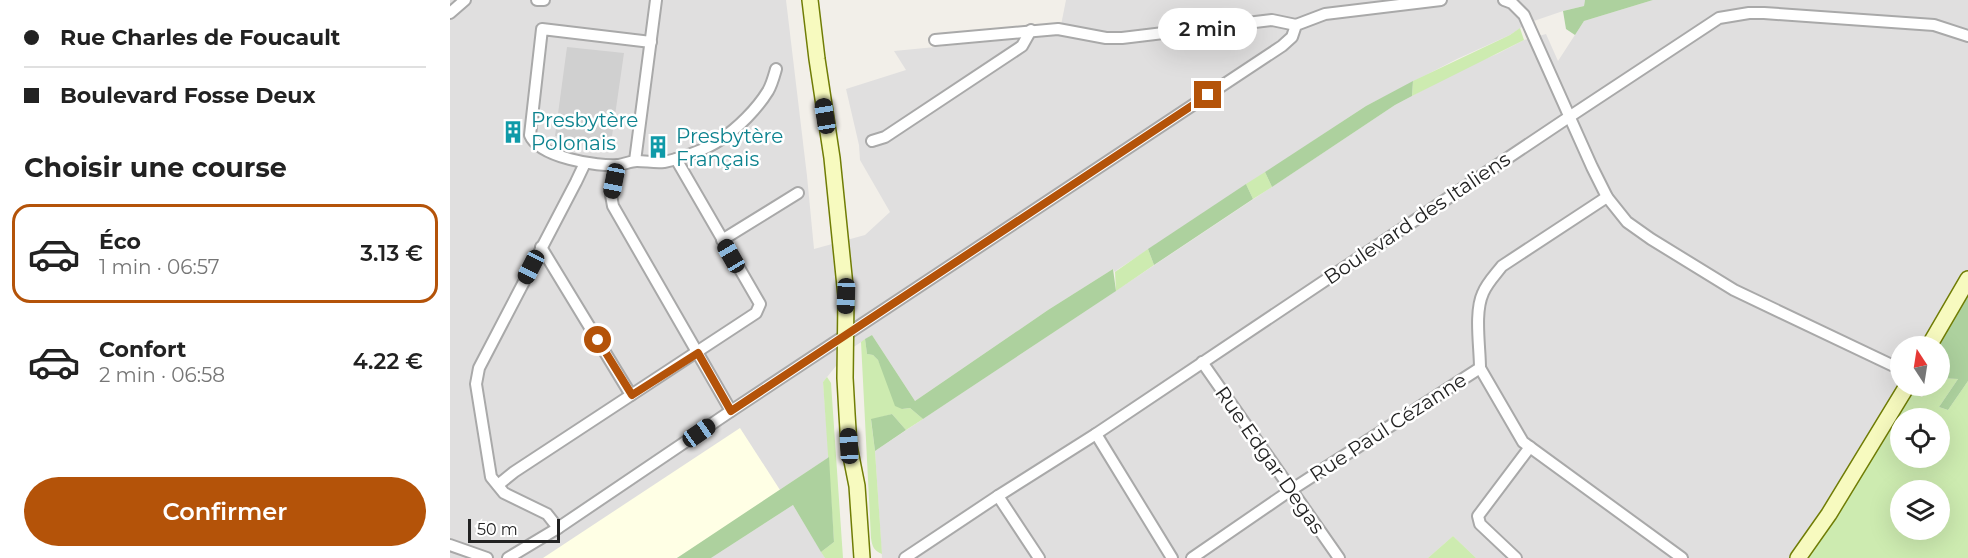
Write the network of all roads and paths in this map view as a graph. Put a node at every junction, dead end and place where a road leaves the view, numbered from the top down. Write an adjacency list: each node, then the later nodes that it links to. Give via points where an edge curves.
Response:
1 (465, 0): 8 (street)
2 (537, 0): 3 (street)
3 (544, 0)
4 (656, 0): 13 (street)
5 (810, 0): 27 (main road, via 846,296)
6 (1441, 0): 9 (street, via 1325,14)
7 (1504, 0): 15 (street, via 1519,8 1531,29)
8 (450, 13)
9 (1296, 25): 10 (street, via 1272,20 1122,38 1063,29); 27 (street, via 1292,37 1282,46)
10 (1031, 30): 12 (street); 16 (street, via 1022,46)
11 (1968, 36): 15 (street, Boulevard des Italiens, via 1934,25 1798,15 1749,13 1719,18)
12 (935, 40)
13 (651, 42): 18 (street); 19 (street, via 542,29 531,138 549,151)
14 (776, 69): 17 (street, via 768,90 731,132 710,146)
15 (1570, 116): 22 (street); 29 (street, Boulevard des Italiens)
16 (872, 141)
17 (676, 159): 18 (street); 23 (street)
18 (635, 161): 20 (street)
19 (585, 163): 20 (street); 24 (street)
20 (618, 165): 28 (street, via 611,195 613,206)
21 (798, 193): 23 (street)
22 (1607, 197): 30 (street, via 1627,222 1734,290); 31 (street, Rue Paul Cézanne, via 1502,267 1490,280 1479,314)
23 (722, 240): 28 (street, via 760,304 756,313)
24 (541, 247): 32 (street); 37 (street, via 479,368 476,384 491,477)
25 (1968, 279): 26 (main road)
26 (1935, 336)
27 (844, 337): 34 (street); 44 (main road, via 849,446 857,486)
28 (698, 353): 32 (street); 34 (street)
29 (1202, 362): 35 (street, Boulevard des Italiens); 38 (street, Rue Edgar Degas)
30 (1890, 364)
31 (1480, 368): 36 (street, via 1523,442); 38 (street, Rue Paul Cézanne)
32 (632, 395): 37 (street)
33 (1901, 396): 52 (main road)
34 (731, 411): 40 (street)
35 (1096, 434): 39 (street, Boulevard des Italiens); 47 (street)
36 (1530, 447): 50 (street, via 1478,516 1480,524); 51 (street)
37 (498, 485): 40 (street, via 504,493 547,514)
38 (1291, 490): 48 (street, Rue Paul Cézanne); 49 (street, Rue Edgar Degas)
39 (998, 496): 45 (street, Boulevard des Italiens); 46 (street)
40 (558, 528): 43 (street)
41 (450, 545): 42 (street)
42 (487, 558)
43 (508, 558)
44 (862, 558)
45 (905, 558)
46 (1039, 558)
47 (1172, 558)
48 (1192, 558)
49 (1339, 558)
50 (1516, 558)
51 (1682, 558)
52 (1798, 558)

